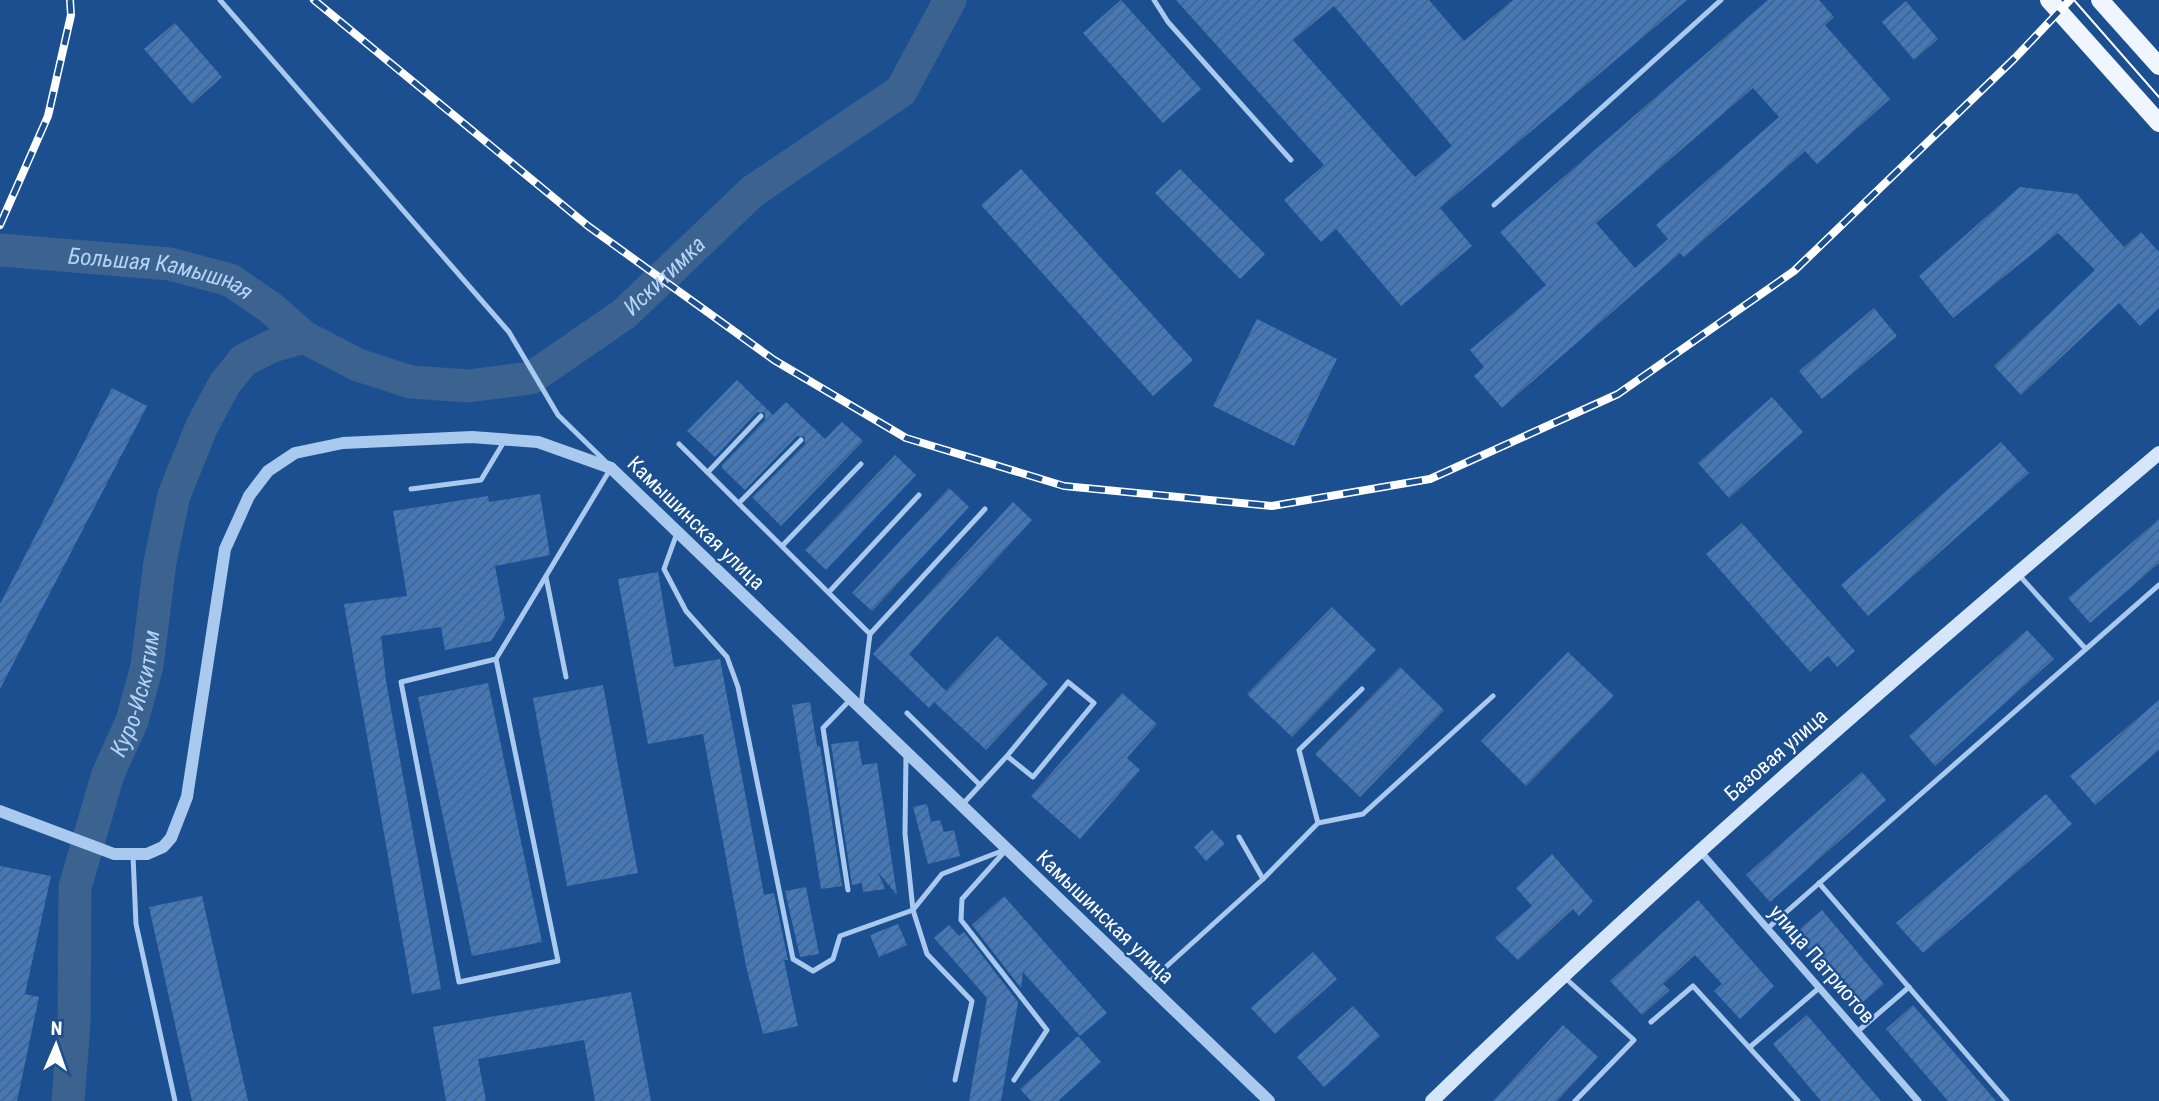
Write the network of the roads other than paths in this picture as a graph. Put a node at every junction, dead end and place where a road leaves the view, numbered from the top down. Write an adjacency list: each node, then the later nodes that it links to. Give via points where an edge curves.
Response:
1 (220, 0): 16 (lane, via 509,332 558,415)
2 (1154, 0): 8 (lane, via 1168,22)
3 (1721, 0): 9 (lane)
4 (2049, 0): 7 (main road)
5 (2102, 2): 6 (main road)
6 (2159, 66)
7 (2159, 124)
8 (1291, 160)
9 (1494, 205)
10 (761, 416): 17 (lane)
11 (505, 440): 16 (street, Камышинская улица, via 538,442); 18 (lane, via 481,480); 46 (street, Камышинская улица, via 343,443 295,453 268,471 249,496 225,549 180,823 163,847)
12 (801, 440): 20 (lane)
13 (679, 444): 17 (lane)
14 (2159, 453): 24 (main road, Базовая улица)
15 (861, 464): 23 (lane)
16 (611, 468): 22 (street, Камышинская улица); 25 (lane)
17 (708, 472): 20 (lane)
18 (411, 489)
19 (919, 495): 27 (lane)
20 (739, 503): 23 (lane)
21 (985, 509): 28 (lane)
22 (678, 532): 34 (street, Камышинская улица); 50 (lane, via 664,569 686,611 727,657 738,687 793,959 813,971 833,959 840,936)
23 (782, 546): 27 (lane)
24 (2017, 573): 29 (lane); 45 (main road, Базовая улица)
25 (546, 577): 30 (lane); 31 (lane)
26 (2159, 585): 29 (lane)
27 (829, 592): 28 (lane)
28 (870, 634): 35 (lane)
29 (2084, 648): 48 (lane)
30 (496, 659): 30 (lane, via 558,961 459,982 401,682)
31 (566, 677)
32 (1362, 689): 42 (lane, via 1299,750)
33 (1493, 696): 42 (lane, via 1363,814)
34 (850, 699): 35 (street, Камышинская улица); 49 (lane, via 823,728)
35 (860, 708): 37 (street, Камышинская улица)
36 (907, 713): 39 (lane)
37 (906, 752): 40 (street, Камышинская улица); 50 (lane, via 905,834)
38 (1007, 755): 38 (lane, via 1032,777 1094,703 1068,681); 39 (lane)
39 (980, 785): 40 (lane)
40 (961, 806): 44 (street, Камышинская улица)
41 (0, 811): 46 (street, Камышинская улица, via 114,854)
42 (1318, 823): 47 (lane)
43 (1239, 837): 47 (lane)
44 (1007, 849): 50 (lane, via 942,874); 53 (street, Камышинская улица); 60 (lane, via 962,899 961,920 1047,1030)
45 (1700, 850): 51 (street, улица Патриотов); 52 (main road, Базовая улица)
46 (133, 856): 61 (lane, via 136,924)
47 (1263, 879): 53 (lane)
48 (1819, 883): 51 (lane); 54 (lane)
49 (848, 890)
50 (913, 910): 59 (lane, via 927,954 972,1001)
51 (1768, 929): 55 (street, улица Патриотов)
52 (1561, 975): 63 (main road, Базовая улица); 64 (lane, via 1634,1040)
53 (1147, 984): 62 (street, Камышинская улица)
54 (1909, 986): 57 (lane); 67 (lane)
55 (1819, 988): 57 (street, улица Патриотов); 58 (lane)
56 (1651, 1022): 58 (lane, via 1693,986)
57 (1857, 1031): 66 (street, улица Патриотов)
58 (1750, 1047): 65 (lane)
59 (955, 1080)
60 (1014, 1080)
61 (175, 1101)
62 (1269, 1101)
63 (1432, 1101)
64 (1575, 1101)
65 (1798, 1101)
66 (1918, 1101)
67 (2007, 1101)

